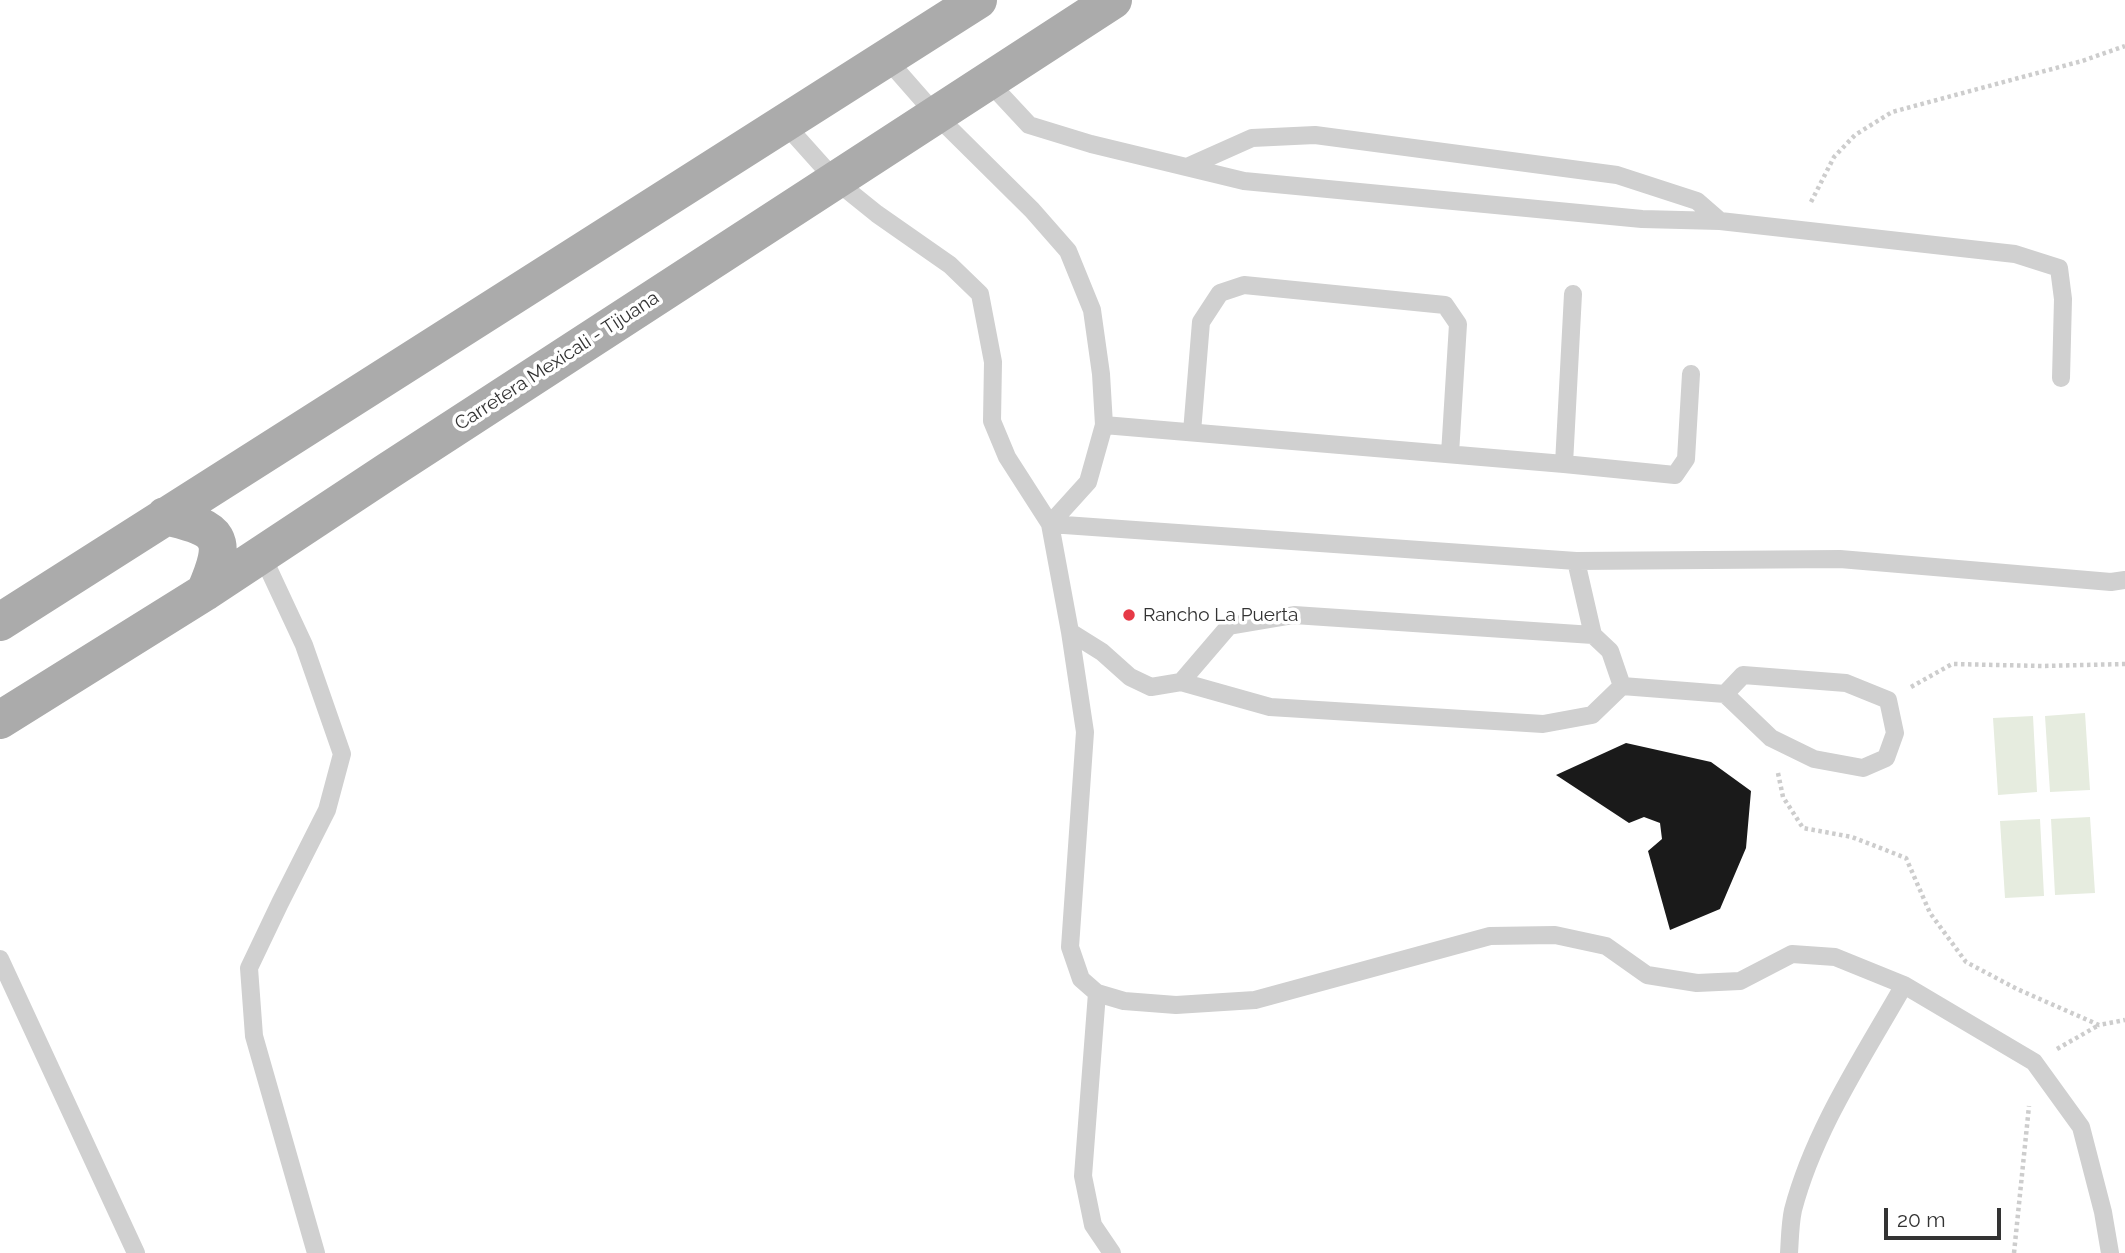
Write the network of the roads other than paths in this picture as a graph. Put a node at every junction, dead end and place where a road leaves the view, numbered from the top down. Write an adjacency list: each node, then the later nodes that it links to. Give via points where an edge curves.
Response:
1 (978, 0): 3 (main road)
2 (1113, 0): 4 (main road, Carretera Mexicali - Tijuana)
3 (886, 58): 5 (lane); 6 (main road)
4 (988, 81): 5 (main road, Carretera Mexicali - Tijuana); 7 (lane, via 1029,125)
5 (936, 115): 8 (main road, Carretera Mexicali - Tijuana); 13 (lane, via 1068,251 1092,310)
6 (784, 122): 8 (lane); 17 (main road)
7 (1187, 167): 9 (lane, via 1244,181 1642,219); 9 (lane, via 1252,138 1315,135 1617,175 1697,201)
8 (836, 181): 18 (lane, via 950,265 979,294 993,362 992,421 1007,457); 19 (main road, Carretera Mexicali - Tijuana)
9 (1720, 221): 12 (lane, via 2015,254 2059,268)
10 (1573, 294): 16 (lane)
11 (1691, 374): 16 (lane, via 1686,459 1675,475)
12 (2061, 378)
13 (1104, 425): 14 (lane); 18 (lane, via 1088,482)
14 (1192, 432): 15 (lane); 15 (lane, via 1201,322 1220,293 1244,285 1445,305 1458,324)
15 (1450, 454): 16 (lane)
16 (1564, 464)
17 (165, 516): 22 (main road, via 205,527 216,539 219,555); 23 (main road)
18 (1050, 524): 20 (lane); 24 (lane)
19 (262, 555): 22 (main road, Carretera Mexicali - Tijuana); 34 (lane, via 304,645 342,754 327,810 249,968 254,1036)
20 (1576, 561): 21 (lane, via 1840,559); 25 (lane)
21 (2125, 580)
22 (205, 592): 29 (main road, Carretera Mexicali - Tijuana)
23 (0, 622)
24 (1070, 632): 26 (lane, via 1130,677 1151,687); 32 (lane, via 1085,732 1070,947 1081,979)
25 (1593, 635): 26 (lane, via 1294,615 1229,626); 27 (lane, via 1610,651)
26 (1181, 682): 27 (lane, via 1270,707 1543,724 1592,715)
27 (1622, 686): 28 (lane)
28 (1725, 694): 28 (lane, via 1771,738 1814,759 1863,768 1886,758 1895,733 1888,700 1846,683 1743,675)
29 (0, 720)
30 (0, 959): 33 (lane)
31 (1904, 985): 32 (lane, via 1835,957 1792,954 1740,981 1697,983 1647,975 1606,946 1555,935 1490,936 1255,1000 1176,1005 1124,1001); 36 (lane, via 1812,1153 1792,1213); 37 (lane, via 2034,1062 2081,1127)
32 (1097, 993): 35 (lane, via 1083,1176 1093,1225)
33 (136, 1253)
34 (316, 1253)
35 (1112, 1253)
36 (1789, 1253)
37 (2110, 1253)

